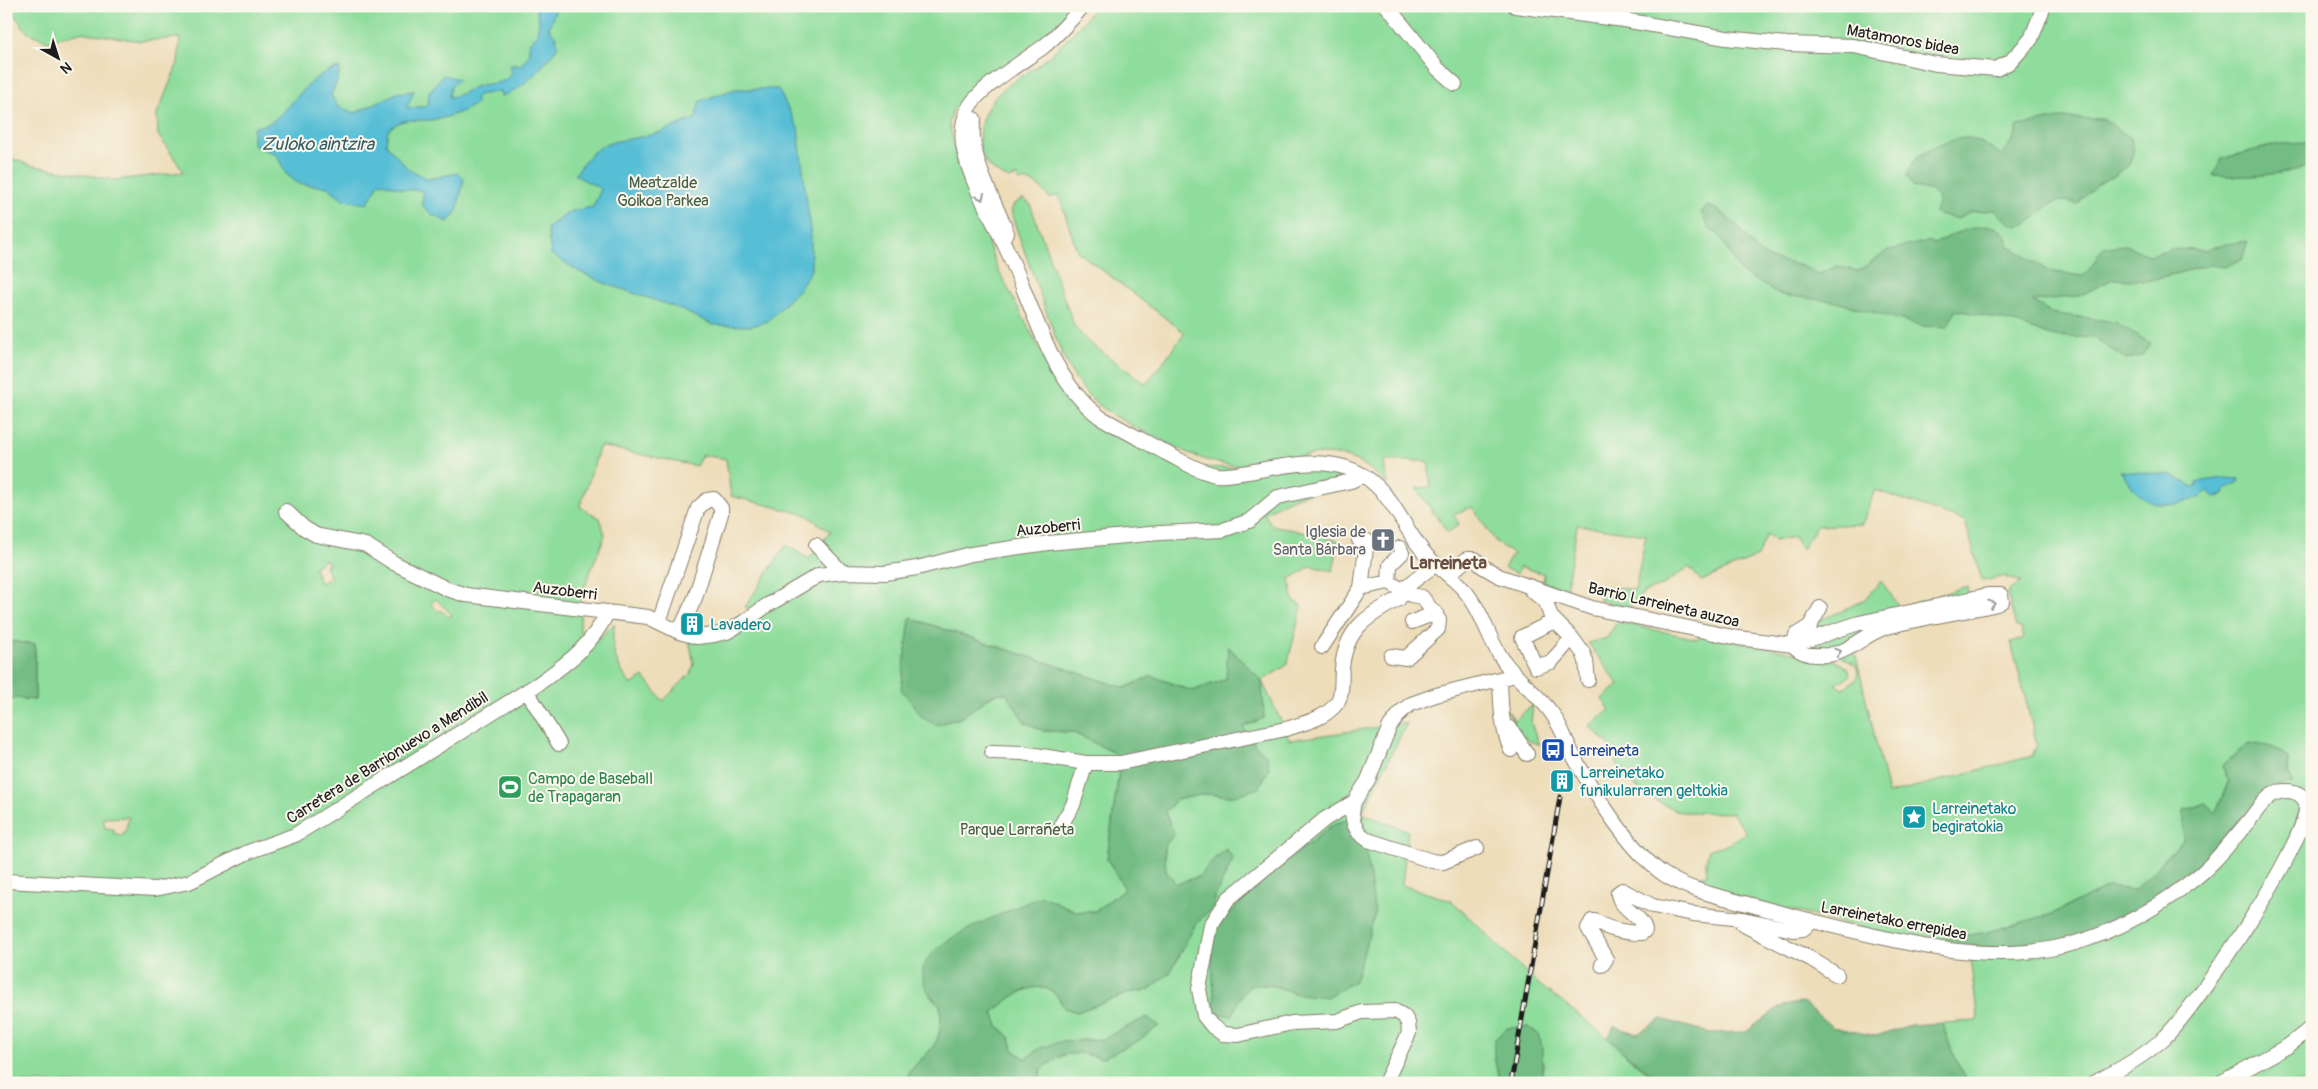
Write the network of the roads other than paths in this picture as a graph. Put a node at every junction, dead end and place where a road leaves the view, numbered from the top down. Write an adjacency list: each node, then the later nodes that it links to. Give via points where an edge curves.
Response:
1 (1083, 6): 6 (street, via 1058,34 978,96 970,105 963,127 964,148 981,198 1070,388 1089,410 1115,426 1211,474 1227,475 1317,463 1340,466)
2 (1387, 6): 5 (street, via 1438,69)
3 (1515, 6): 4 (street, Matamoros bidea, via 1624,20 1726,38 1854,46 1936,64 1996,69 2010,62 2031,39)
4 (2044, 6)
5 (1455, 84)
6 (1363, 475): 11 (street, via 1387,497); 12 (street, Auzoberri, via 1278,497 1253,517 1223,530 1048,543 971,554 885,573)
7 (286, 511): 19 (street, Auzoberri, via 316,535 366,545 394,563 466,595)
8 (1359, 540): 16 (street, via 1366,541)
9 (816, 545): 12 (street)
10 (1400, 548): 14 (street, via 1402,554 1390,565)
11 (1436, 564): 13 (street); 17 (street)
12 (842, 572): 26 (street, Auzoberri, via 819,575 799,585 727,632 697,637)
13 (1449, 574): 15 (street, Barrio Larreineta auzoa, via 1467,559 1475,559 1499,576); 31 (street, via 1470,597 1502,660)
14 (1389, 582): 16 (street); 17 (street)
15 (1530, 586): 22 (street, Barrio Larreineta auzoa, via 1546,602); 28 (street, Barrio Larreineta auzoa, via 1592,608 1738,638)
16 (1361, 588): 25 (street)
17 (1402, 590): 20 (street, via 1422,597); 21 (street, via 1399,599)
18 (1820, 608): 28 (street, via 1810,626 1796,635)
19 (608, 612): 23 (street, Auzoberri, via 648,617); 34 (street, Carretera de Barrionuevo a Mendibil, via 596,635 576,656)
20 (1436, 613): 24 (street); 30 (street, via 1438,629 1416,653 1406,658)
21 (1369, 614): 25 (street, via 1344,626); 40 (street, via 1346,649 1338,702 1321,717 1286,729 1139,760)
22 (1554, 621): 27 (street, Barrio Larreineta auzoa); 27 (street, via 1522,637 1536,667 1551,662)
23 (659, 622): 26 (street, Auzoberri); 26 (street, via 698,508 707,500 714,500 721,508 721,514 694,598)
24 (1412, 622)
25 (1337, 623): 29 (street)
26 (679, 632)
27 (1572, 638): 33 (street, Barrio Larreineta auzoa, via 1586,661)
28 (1793, 645): 28 (street, one-way to 28, via 1806,654 1828,655 1884,628 1997,604 2002,600 2001,596 1988,595 1859,623)
29 (1322, 647)
30 (1391, 656)
31 (1515, 675): 32 (street); 46 (street, Larreinetako errepidea, via 1552,713 1585,778 1650,863 1666,876 1691,888)
32 (1500, 680): 35 (street); 41 (street, via 1436,695 1411,704 1402,711 1390,726 1368,780)
33 (1588, 680)
34 (527, 691): 36 (street); 44 (street, Carretera de Barrionuevo a Mendibil, via 296,835 248,852 189,882 155,889)
35 (1502, 714): 37 (street); 39 (street)
36 (559, 744)
37 (1511, 750)
38 (992, 752): 40 (street)
39 (1527, 754)
40 (1086, 763): 42 (street, via 1073,805)
41 (1354, 802): 43 (street, via 1354,824 1368,840 1437,862); 50 (street, via 1325,819 1228,899 1211,925 1199,989 1204,1016 1223,1034 1238,1035 1292,1023 1337,1021 1362,1012 1395,1011 1404,1016 1409,1033)
42 (1062, 823)
43 (1477, 848)
44 (6, 881)
45 (1723, 916): 46 (street, via 1793,930 1803,929); 47 (street, via 1652,906 1619,891 1619,900 1645,930 1637,933 1612,930 1592,922 1588,928 1606,959); 48 (street)
46 (1812, 922): 51 (street, Larreinetako errepidea, via 1972,954 2027,954 2065,948 2124,925 2169,898 2211,864 2273,795 2289,791 2298,793 2307,809 2295,845 2225,961 2166,1036 2134,1060)
47 (1602, 965)
48 (1837, 975)
49 (2312, 1027): 52 (street, via 2280,1050)
50 (1385, 1083)
51 (2093, 1083)
52 (2220, 1083)

